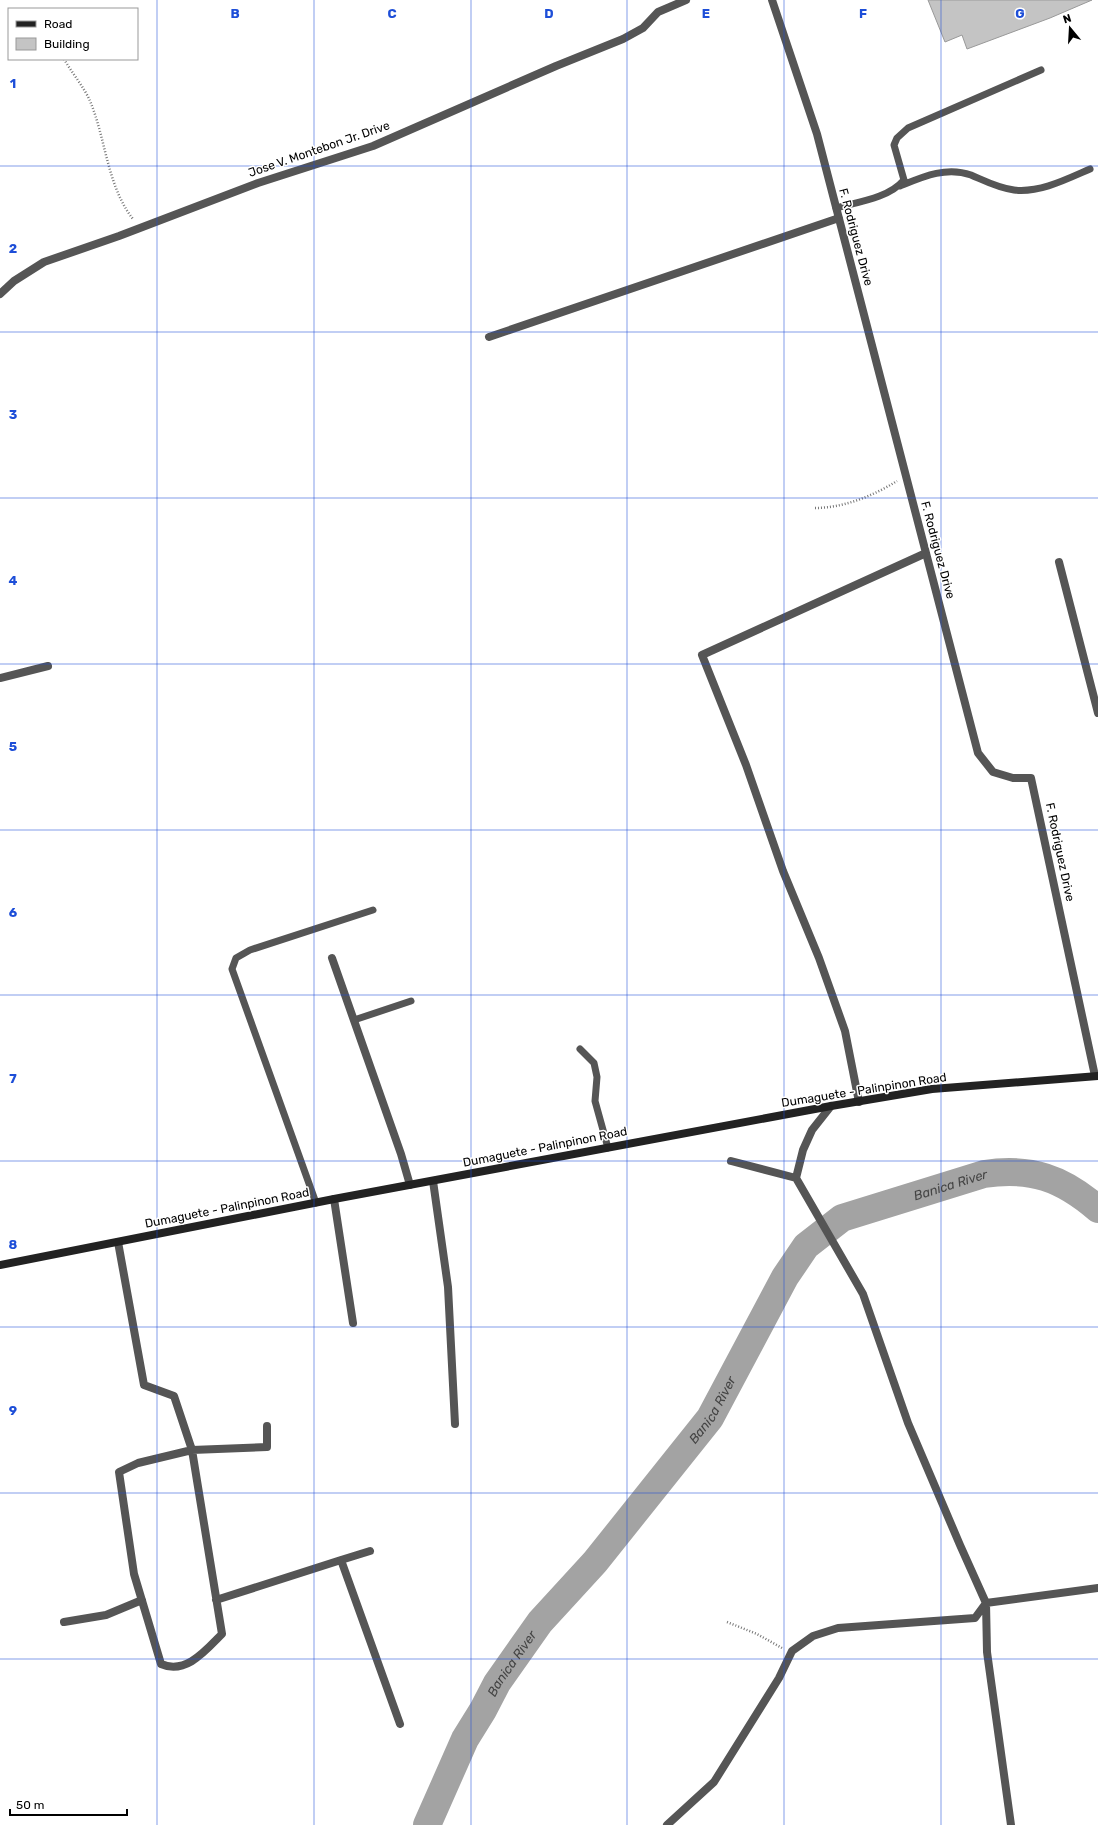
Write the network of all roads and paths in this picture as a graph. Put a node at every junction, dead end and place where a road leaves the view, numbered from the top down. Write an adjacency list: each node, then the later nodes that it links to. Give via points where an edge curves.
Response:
1 (686, 0): 9 (street, Jose V. Montebon Jr. Drive, via 658,12 643,28 623,39 373,146 258,183)
2 (772, 0): 7 (street, F. Rodriguez Drive, via 817,134)
3 (65, 60): 9 (path, via 90,101 126,210)
4 (1041, 70): 6 (lane, via 908,128 897,138 894,145 904,180)
5 (1090, 169): 6 (lane, via 1055,183 1014,190 969,175 949,172 926,175)
6 (898, 187): 7 (lane, via 876,197)
7 (836, 208): 8 (street, F. Rodriguez Drive)
8 (839, 218): 11 (street); 12 (street, F. Rodriguez Drive)
9 (140, 228): 10 (street, Jose V. Montebon Jr. Drive, via 44,262 14,280)
10 (0, 294)
11 (489, 337)
12 (906, 476): 13 (path, via 885,489 856,500 830,508); 14 (street, F. Rodriguez Drive)
13 (815, 508)
14 (926, 553): 24 (street, F. Rodriguez Drive, via 978,753 993,772 1013,778 1031,778); 25 (street, via 702,654 746,765 783,871 822,965 845,1031)
15 (1059, 562): 18 (street)
16 (48, 666): 17 (street)
17 (0, 678)
18 (1098, 713)
19 (373, 910): 33 (lane, via 250,950 236,958 232,969)
20 (332, 958): 22 (street)
21 (411, 1000): 22 (lane)
22 (354, 1020): 31 (street)
23 (580, 1049): 27 (lane, via 594,1063 597,1077 595,1101)
24 (1097, 1076): 25 (main road, Dumaguete - Palinpinon Road, via 932,1090)
25 (859, 1102): 26 (main road, Dumaguete - Palinpinon Road)
26 (831, 1106): 27 (main road, Dumaguete - Palinpinon Road); 29 (street, via 812,1130 803,1150)
27 (608, 1148): 30 (main road, Dumaguete - Palinpinon Road)
28 (731, 1161): 29 (street)
29 (796, 1178): 45 (street, via 863,1294 908,1423)
30 (433, 1181): 31 (main road, Dumaguete - Palinpinon Road); 37 (street, via 448,1287)
31 (410, 1185): 32 (main road, Dumaguete - Palinpinon Road)
32 (334, 1200): 33 (main road, Dumaguete - Palinpinon Road); 36 (street)
33 (316, 1203): 34 (main road, Dumaguete - Palinpinon Road)
34 (118, 1242): 35 (main road, Dumaguete - Palinpinon Road); 39 (street, via 144,1385 174,1396)
35 (0, 1265)
36 (353, 1323)
37 (455, 1424)
38 (267, 1426): 39 (street, via 268,1447)
39 (192, 1450): 43 (street, via 138,1463 119,1472 134,1574); 44 (street)
40 (370, 1551): 41 (street)
41 (341, 1560): 44 (street); 49 (street)
42 (1098, 1588): 45 (street)
43 (142, 1600): 44 (street, via 161,1664 169,1668 192,1662 222,1634); 46 (street, via 106,1615)
44 (216, 1600)
45 (986, 1602): 48 (street, via 975,1618 838,1628 813,1636); 51 (street, via 987,1652)
46 (64, 1622)
47 (727, 1622): 48 (path)
48 (792, 1651): 50 (street, via 779,1678 714,1782)
49 (400, 1724)
50 (668, 1825)
51 (1010, 1825)

